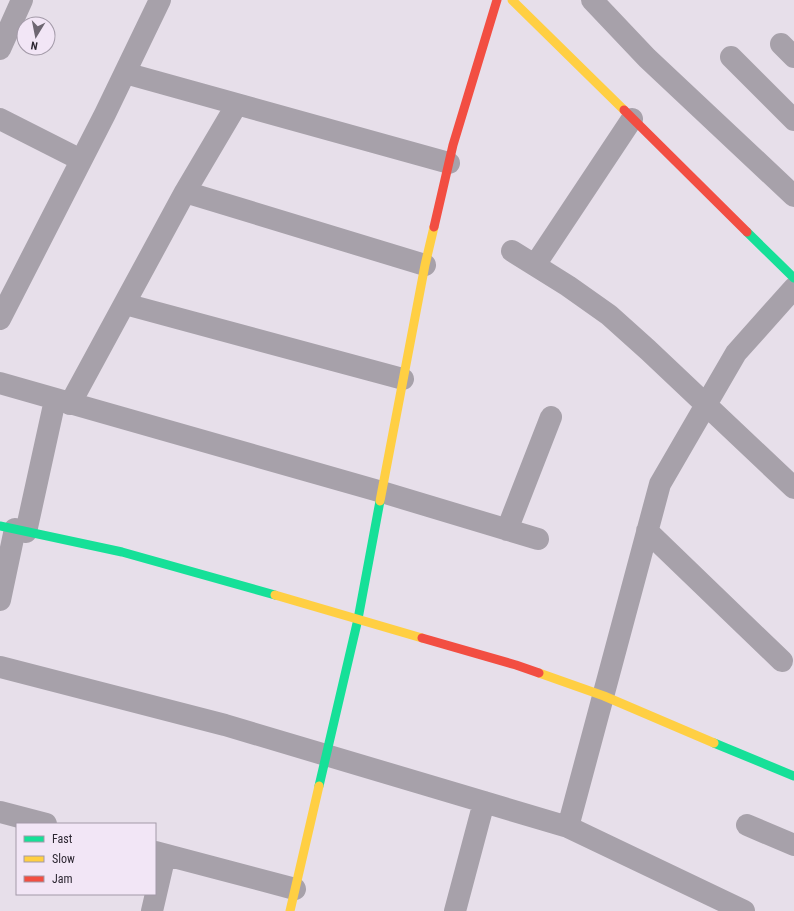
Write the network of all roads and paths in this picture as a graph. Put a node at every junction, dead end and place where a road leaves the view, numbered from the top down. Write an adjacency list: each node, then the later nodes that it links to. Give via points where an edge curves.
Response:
1 (22, 0): 6 (street)
2 (160, 0): 8 (street)
3 (497, 0): 14 (street)
4 (512, 0): 11 (street)
5 (592, 0): 16 (street, via 647,58)
6 (1, 43)
7 (731, 57): 12 (street)
8 (125, 73): 9 (street); 13 (street)
9 (237, 104): 14 (street); 15 (street)
10 (0, 119): 13 (street)
11 (632, 119): 19 (street); 20 (street)
12 (794, 120)
13 (81, 160): 23 (street)
14 (449, 163): 18 (street)
15 (185, 192): 18 (street); 22 (street)
16 (794, 196)
17 (512, 250): 19 (street)
18 (425, 265): 24 (street)
19 (535, 265): 27 (street, via 609,315)
20 (794, 278)
21 (794, 288): 27 (street, via 736,353)
22 (125, 304): 24 (street); 26 (street)
23 (0, 319)
24 (403, 379): 30 (street)
25 (0, 383): 26 (street)
26 (63, 402): 30 (street); 31 (street)
27 (706, 405): 29 (street); 33 (street, via 660,484)
28 (551, 418): 32 (street)
29 (794, 488)
30 (382, 492): 32 (street); 36 (street)
31 (13, 529): 35 (street); 36 (street, via 122,552)
32 (507, 530): 34 (street)
33 (647, 531): 37 (street); 39 (street)
34 (538, 539)
35 (0, 600)
36 (358, 619): 39 (street, via 516,665); 40 (street)
37 (782, 661)
38 (0, 667): 40 (street, via 225,725)
39 (604, 696): 41 (street); 46 (street)
40 (326, 755): 42 (street); 50 (street)
41 (794, 776)
42 (484, 802): 46 (street); 54 (street)
43 (0, 812): 44 (street)
44 (42, 823)
45 (747, 825): 47 (street)
46 (568, 827): 55 (street)
47 (794, 845)
48 (160, 853): 49 (street); 50 (street)
49 (156, 882)
50 (295, 889): 53 (street)
51 (154, 895): 52 (street)
52 (152, 911)
53 (290, 911)
54 (455, 911)
55 (744, 911)

